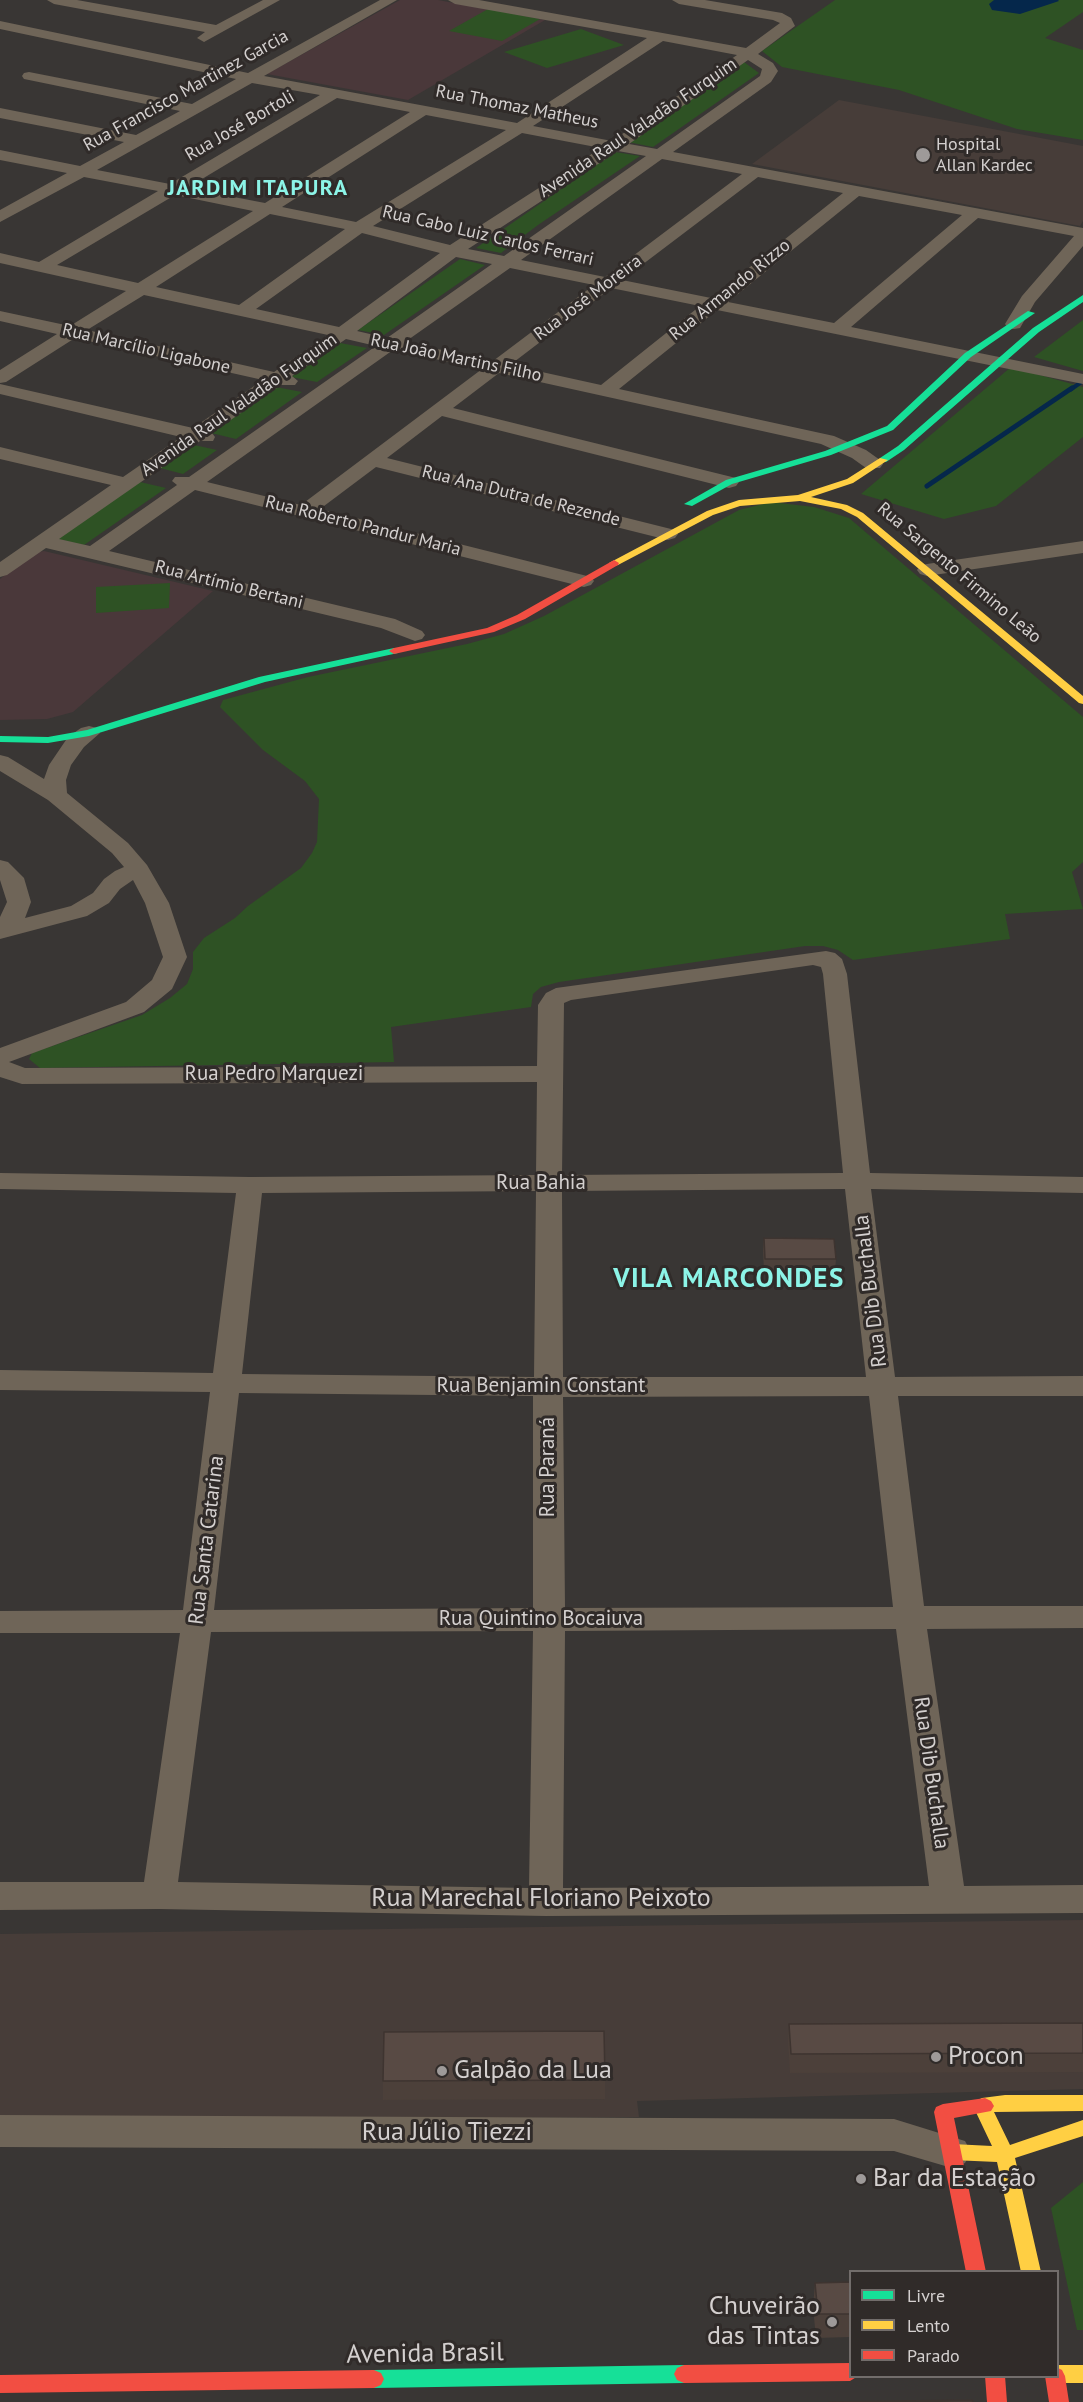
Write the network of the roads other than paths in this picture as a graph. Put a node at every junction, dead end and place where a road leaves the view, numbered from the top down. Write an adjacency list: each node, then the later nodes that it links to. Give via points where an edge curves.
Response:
1 (54, 0): 7 (street)
2 (270, 0): 7 (street)
3 (390, 0): 12 (street, Rua Francisco Martinez Garcia)
4 (455, 0): 8 (street)
5 (680, 0): 9 (street, via 777,16 786,21 788,26)
6 (0, 25): 10 (street, Rua Thomaz Matheus)
7 (218, 30): 10 (street)
8 (660, 36): 9 (street); 17 (street)
9 (748, 54): 19 (street, Avenida Raul Valadão Furquim); 20 (street, Avenida Raul Valadão Furquim, via 768,66 771,71 766,79)
10 (165, 58): 12 (street, Rua Thomaz Matheus)
11 (29, 76): 14 (street)
12 (251, 78): 13 (street, Rua Thomaz Matheus); 14 (street, Rua Francisco Martinez Garcia)
13 (335, 93): 15 (street, Rua Thomaz Matheus); 24 (street, Rua José Bortoli)
14 (195, 109): 18 (street, Rua Francisco Martinez Garcia)
15 (424, 110): 17 (street, Rua Thomaz Matheus); 26 (street)
16 (0, 113): 18 (street)
17 (520, 128): 19 (street, Rua Thomaz Matheus); 29 (street)
18 (139, 140): 22 (street, Rua Francisco Martinez Garcia)
19 (615, 146): 20 (street, Rua Thomaz Matheus); 31 (street, Avenida Raul Valadão Furquim)
20 (660, 154): 23 (street, Rua Thomaz Matheus); 33 (street, Avenida Raul Valadão Furquim)
21 (0, 155): 22 (street, Rua Cabo Luiz Carlos Ferrari)
22 (81, 171): 24 (street, Rua Cabo Luiz Carlos Ferrari); 27 (street, Rua Francisco Martinez Garcia)
23 (755, 172): 25 (street, Rua Thomaz Matheus); 35 (street, Rua José Moreira)
24 (171, 188): 26 (street, Rua Cabo Luiz Carlos Ferrari); 34 (street, Rua José Bortoli)
25 (856, 190): 28 (street, Rua Thomaz Matheus); 40 (street, Rua Armando Rizzo)
26 (267, 208): 29 (street, Rua Cabo Luiz Carlos Ferrari); 37 (street)
27 (4, 211)
28 (975, 213): 30 (street, Rua Thomaz Matheus); 45 (street)
29 (359, 226): 31 (street, Rua Cabo Luiz Carlos Ferrari); 42 (street)
30 (1083, 234): 44 (street, via 1028,300)
31 (453, 251): 33 (street, Rua Cabo Luiz Carlos Ferrari); 48 (street, Avenida Raul Valadão Furquim)
32 (0, 258): 34 (street, Rua João Martins Filho)
33 (508, 262): 35 (street, Rua Cabo Luiz Carlos Ferrari); 49 (street, Avenida Raul Valadão Furquim)
34 (42, 267): 37 (street, Rua João Martins Filho)
35 (609, 282): 40 (street, Rua Cabo Luiz Carlos Ferrari); 52 (street, Rua José Moreira)
36 (1083, 282): 38 (main road)
37 (141, 288): 42 (street, Rua João Martins Filho); 47 (street)
38 (1064, 294)
39 (1083, 298): 46 (main road)
40 (712, 304): 45 (street, Rua Cabo Luiz Carlos Ferrari); 57 (street, Rua Armando Rizzo)
41 (1044, 306): 44 (main road)
42 (242, 311): 48 (street, Rua João Martins Filho)
43 (0, 316): 47 (street, Rua Marcílio Ligabone)
44 (1014, 324): 46 (main road); 50 (main road)
45 (838, 329): 50 (street, Rua Cabo Luiz Carlos Ferrari)
46 (1036, 330): 51 (main road)
47 (72, 332): 53 (street, Rua Marcílio Ligabone); 54 (street)
48 (344, 333): 49 (street, Rua João Martins Filho); 53 (street, Avenida Raul Valadão Furquim)
49 (391, 343): 52 (street, Rua João Martins Filho); 56 (street, Avenida Raul Valadão Furquim)
50 (968, 355): 51 (street, Rua Cabo Luiz Carlos Ferrari); 60 (main road, via 881,433)
51 (1002, 361): 55 (street, Rua Cabo Luiz Carlos Ferrari); 64 (main road, via 901,448)
52 (497, 367): 57 (street, Rua João Martins Filho); 58 (street, Rua José Moreira)
53 (277, 378): 56 (street, Rua Marcílio Ligabone); 59 (street, Avenida Raul Valadão Furquim)
54 (1, 379): 59 (street)
55 (1083, 379)
56 (326, 390): 61 (street, Avenida Raul Valadão Furquim)
57 (606, 390): 60 (street, Rua João Martins Filho, via 807,435)
58 (439, 410): 63 (street, Rua José Moreira); 66 (street)
59 (195, 435): 61 (street); 65 (street, Avenida Raul Valadão Furquim)
60 (833, 446): 64 (street, Rua João Martins Filho); 66 (main road)
61 (245, 447): 68 (street, Avenida Raul Valadão Furquim)
62 (0, 453): 67 (street)
63 (373, 460): 70 (street, Rua José Moreira); 72 (street, Rua Ana Dutra de Rezende)
64 (873, 464): 69 (main road, via 850,481)
65 (143, 471): 67 (street, Avenida Raul Valadão Furquim); 68 (street, Rua Roberto Pandur Maria)
66 (729, 482): 69 (main road); 71 (main road)
67 (125, 483): 73 (street, Avenida Raul Valadão Furquim)
68 (193, 483): 70 (street, Rua Roberto Pandur Maria); 75 (street, Avenida Raul Valadão Furquim)
69 (799, 498): 71 (main road, via 740,503); 76 (main road, Rua Sargento Firmino Leão, via 844,507 860,515)
70 (305, 511): 78 (street, Rua Roberto Pandur Maria)
71 (672, 520): 72 (street, Rua Ana Dutra de Rezende); 78 (main road, via 627,555)
72 (648, 528): 78 (main road)
73 (42, 541): 75 (street, Rua Artímio Bertani); 77 (street, Avenida Raul Valadão Furquim)
74 (1083, 547): 76 (street)
75 (95, 552): 79 (street, Rua Artímio Bertani, via 388,623)
76 (927, 570): 80 (main road, Rua Sargento Firmino Leão)
77 (0, 571)
78 (575, 579): 79 (main road, via 487,619); 82 (main road, via 521,617 490,630 263,679)
79 (415, 635): 82 (main road, via 260,668)
80 (1083, 701)
81 (0, 726): 82 (main road)
82 (93, 727): 83 (main road, via 48,740); 85 (street, via 76,742 60,765)
83 (0, 739)
84 (0, 762): 85 (street)
85 (56, 795): 87 (street, via 107,835)
86 (0, 867): 88 (street, via 12,878 19,902 14,917)
87 (139, 870): 88 (street, via 123,876 101,898 79,911); 90 (street, via 157,903 175,957 163,984 135,1007)
88 (0, 931)
89 (555, 998): 92 (street, Rua Paraná, via 550,1005); 94 (street, Rua Dib Buchalla, via 565,993 826,958 833,964 835,974)
90 (0, 1057)
91 (0, 1068): 92 (street, Rua Pedro Marquezi, via 22,1076)
92 (549, 1074): 95 (street, Rua Paraná)
93 (0, 1181): 96 (street, Rua Bahia)
94 (857, 1181): 95 (street, Rua Bahia); 97 (street, Rua Bahia); 100 (street, Rua Dib Buchalla)
95 (549, 1182): 96 (street, Rua Bahia); 102 (street, Rua Paraná)
96 (250, 1185): 99 (street, Rua Santa Catarina)
97 (1083, 1185)
98 (0, 1380): 99 (street, Rua Benjamin Constant)
99 (226, 1382): 102 (street, Rua Benjamin Constant); 106 (street, Rua Santa Catarina)
100 (882, 1386): 101 (street, Rua Benjamin Constant); 102 (street, Rua Benjamin Constant); 104 (street, Rua Dib Buchalla)
101 (1083, 1386)
102 (548, 1387): 105 (street, Rua Paraná)
103 (1083, 1617): 104 (street, Rua Quintino Bocaiuva)
104 (910, 1618): 105 (street, Rua Quintino Bocaiuva); 110 (street, Rua Dib Buchalla)
105 (549, 1619): 106 (street, Rua Quintino Bocaiuva); 112 (street, Rua Paraná)
106 (197, 1621): 107 (street, Rua Quintino Bocaiuva); 108 (street, Rua Santa Catarina)
107 (0, 1622)
108 (159, 1895): 109 (street, Rua Marechal Floriano Peixoto); 112 (street, Rua Marechal Floriano Peixoto)
109 (0, 1896)
110 (948, 1898): 111 (street, Rua Marechal Floriano Peixoto); 112 (street, Rua Marechal Floriano Peixoto)
111 (1083, 1899)
112 (546, 1902)
113 (1083, 2103): 114 (main road, Rua Júlio Tiezzi)
114 (982, 2106): 115 (main road, Rua Júlio Tiezzi); 120 (main road)
115 (943, 2112): 118 (street, Rua Júlio Tiezzi); 119 (main road)
116 (1083, 2128): 120 (main road)
117 (0, 2132): 118 (street, Rua Júlio Tiezzi)
118 (894, 2135): 119 (street, Rua Júlio Tiezzi)
119 (952, 2152): 120 (main road, Rua Júlio Tiezzi); 121 (main road)
120 (1005, 2154): 122 (main road)
121 (976, 2270)
122 (1031, 2270)
123 (849, 2372): 129 (main road, Avenida Brasil)
124 (1083, 2374): 125 (main road)
125 (1059, 2375)
126 (995, 2378): 130 (main road)
127 (1056, 2378): 131 (main road)
128 (4, 2390): 129 (main road, Avenida Brasil)
129 (486, 2390)
130 (997, 2402)
131 (1059, 2402)

